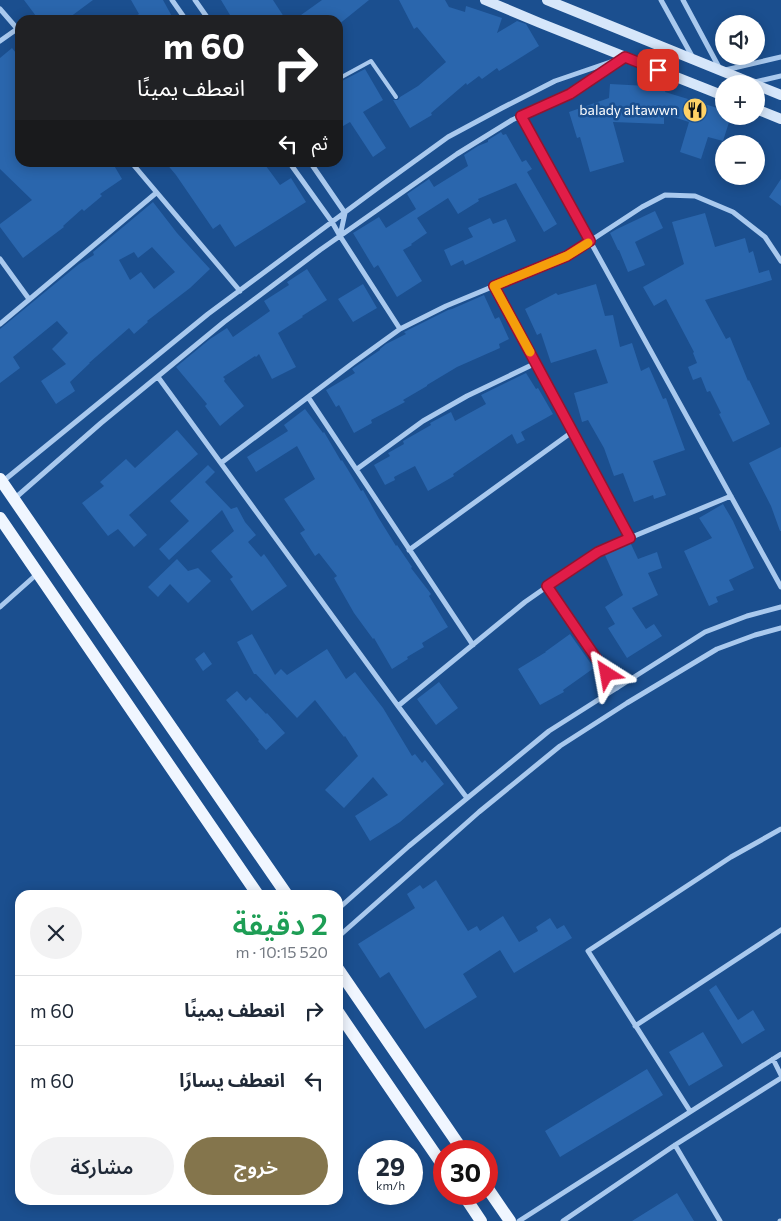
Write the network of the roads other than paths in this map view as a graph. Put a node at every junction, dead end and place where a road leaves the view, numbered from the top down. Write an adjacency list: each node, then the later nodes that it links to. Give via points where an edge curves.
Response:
1 (172, 0): 8 (street)
2 (195, 0): 9 (street)
3 (485, 0): 13 (street)
4 (547, 0): 15 (street)
5 (661, 0): 15 (street)
6 (683, 0): 16 (street)
7 (0, 9): 10 (street)
8 (182, 15)
9 (206, 15)
10 (15, 26)
11 (15, 32): 12 (street)
12 (0, 41)
13 (625, 57): 22 (street); 26 (street, via 570,94); 32 (street, via 555,81 448,137)
14 (781, 57): 16 (street)
15 (693, 59): 16 (street)
16 (722, 70): 17 (street)
17 (733, 75)
18 (343, 76): 24 (lane, via 370,60)
19 (781, 76): 20 (street)
20 (765, 81)
21 (765, 88): 23 (street)
22 (715, 92)
23 (781, 95)
24 (396, 97)
25 (765, 113): 27 (street)
26 (521, 116): 34 (street, via 457,154); 35 (street)
27 (781, 119)
28 (135, 167): 31 (street)
29 (293, 167): 33 (street)
30 (314, 167): 32 (street)
31 (156, 192): 39 (street); 40 (street)
32 (345, 212): 33 (street); 34 (street)
33 (332, 222): 34 (street); 39 (street)
34 (340, 236): 42 (street); 44 (street, via 224,322)
35 (590, 241): 37 (street, via 665,196 695,196 734,212 765,237); 38 (street, via 567,256); 50 (street)
36 (0, 259): 40 (street)
37 (781, 261)
38 (494, 286): 42 (street); 43 (street)
39 (240, 291): 49 (street)
40 (29, 299): 41 (street)
41 (0, 324)
42 (400, 329): 45 (street)
43 (536, 363): 46 (street); 48 (street, via 423,421)
44 (158, 376): 47 (street); 51 (street)
45 (308, 397): 47 (street); 48 (street)
46 (572, 432): 53 (street); 54 (street)
47 (221, 463): 63 (street)
48 (357, 469): 54 (street)
49 (1, 481): 51 (main road)
50 (732, 496): 53 (street); 57 (street)
51 (14, 500): 67 (main road)
52 (0, 518): 55 (main road)
53 (630, 538): 56 (street, via 598,552)
54 (410, 550): 61 (street)
55 (38, 574): 58 (street); 66 (main road)
56 (547, 586): 61 (street); 62 (street)
57 (781, 587)
58 (0, 607)
59 (781, 607): 62 (street, via 705,632)
60 (781, 628): 70 (street, via 754,634 717,649 560,746 479,812)
61 (473, 645): 63 (street)
62 (617, 688): 64 (street, via 549,731)
63 (398, 706): 64 (street)
64 (467, 798): 68 (street)
65 (781, 829): 73 (street, via 732,856 588,951)
66 (255, 890)
67 (284, 890)
68 (343, 905)
69 (781, 930): 73 (street)
70 (343, 933)
71 (343, 976): 78 (main road)
72 (343, 1019): 80 (main road)
73 (635, 1026): 77 (street)
74 (781, 1054): 75 (street)
75 (773, 1059): 76 (street); 77 (street)
76 (781, 1077): 79 (street)
77 (690, 1111): 85 (street)
78 (455, 1140)
79 (675, 1145): 86 (street); 87 (street)
80 (433, 1151)
81 (498, 1204): 84 (main road)
82 (470, 1205): 83 (main road)
83 (482, 1221)
84 (510, 1221)
85 (519, 1221)
86 (563, 1221)
87 (720, 1221)

